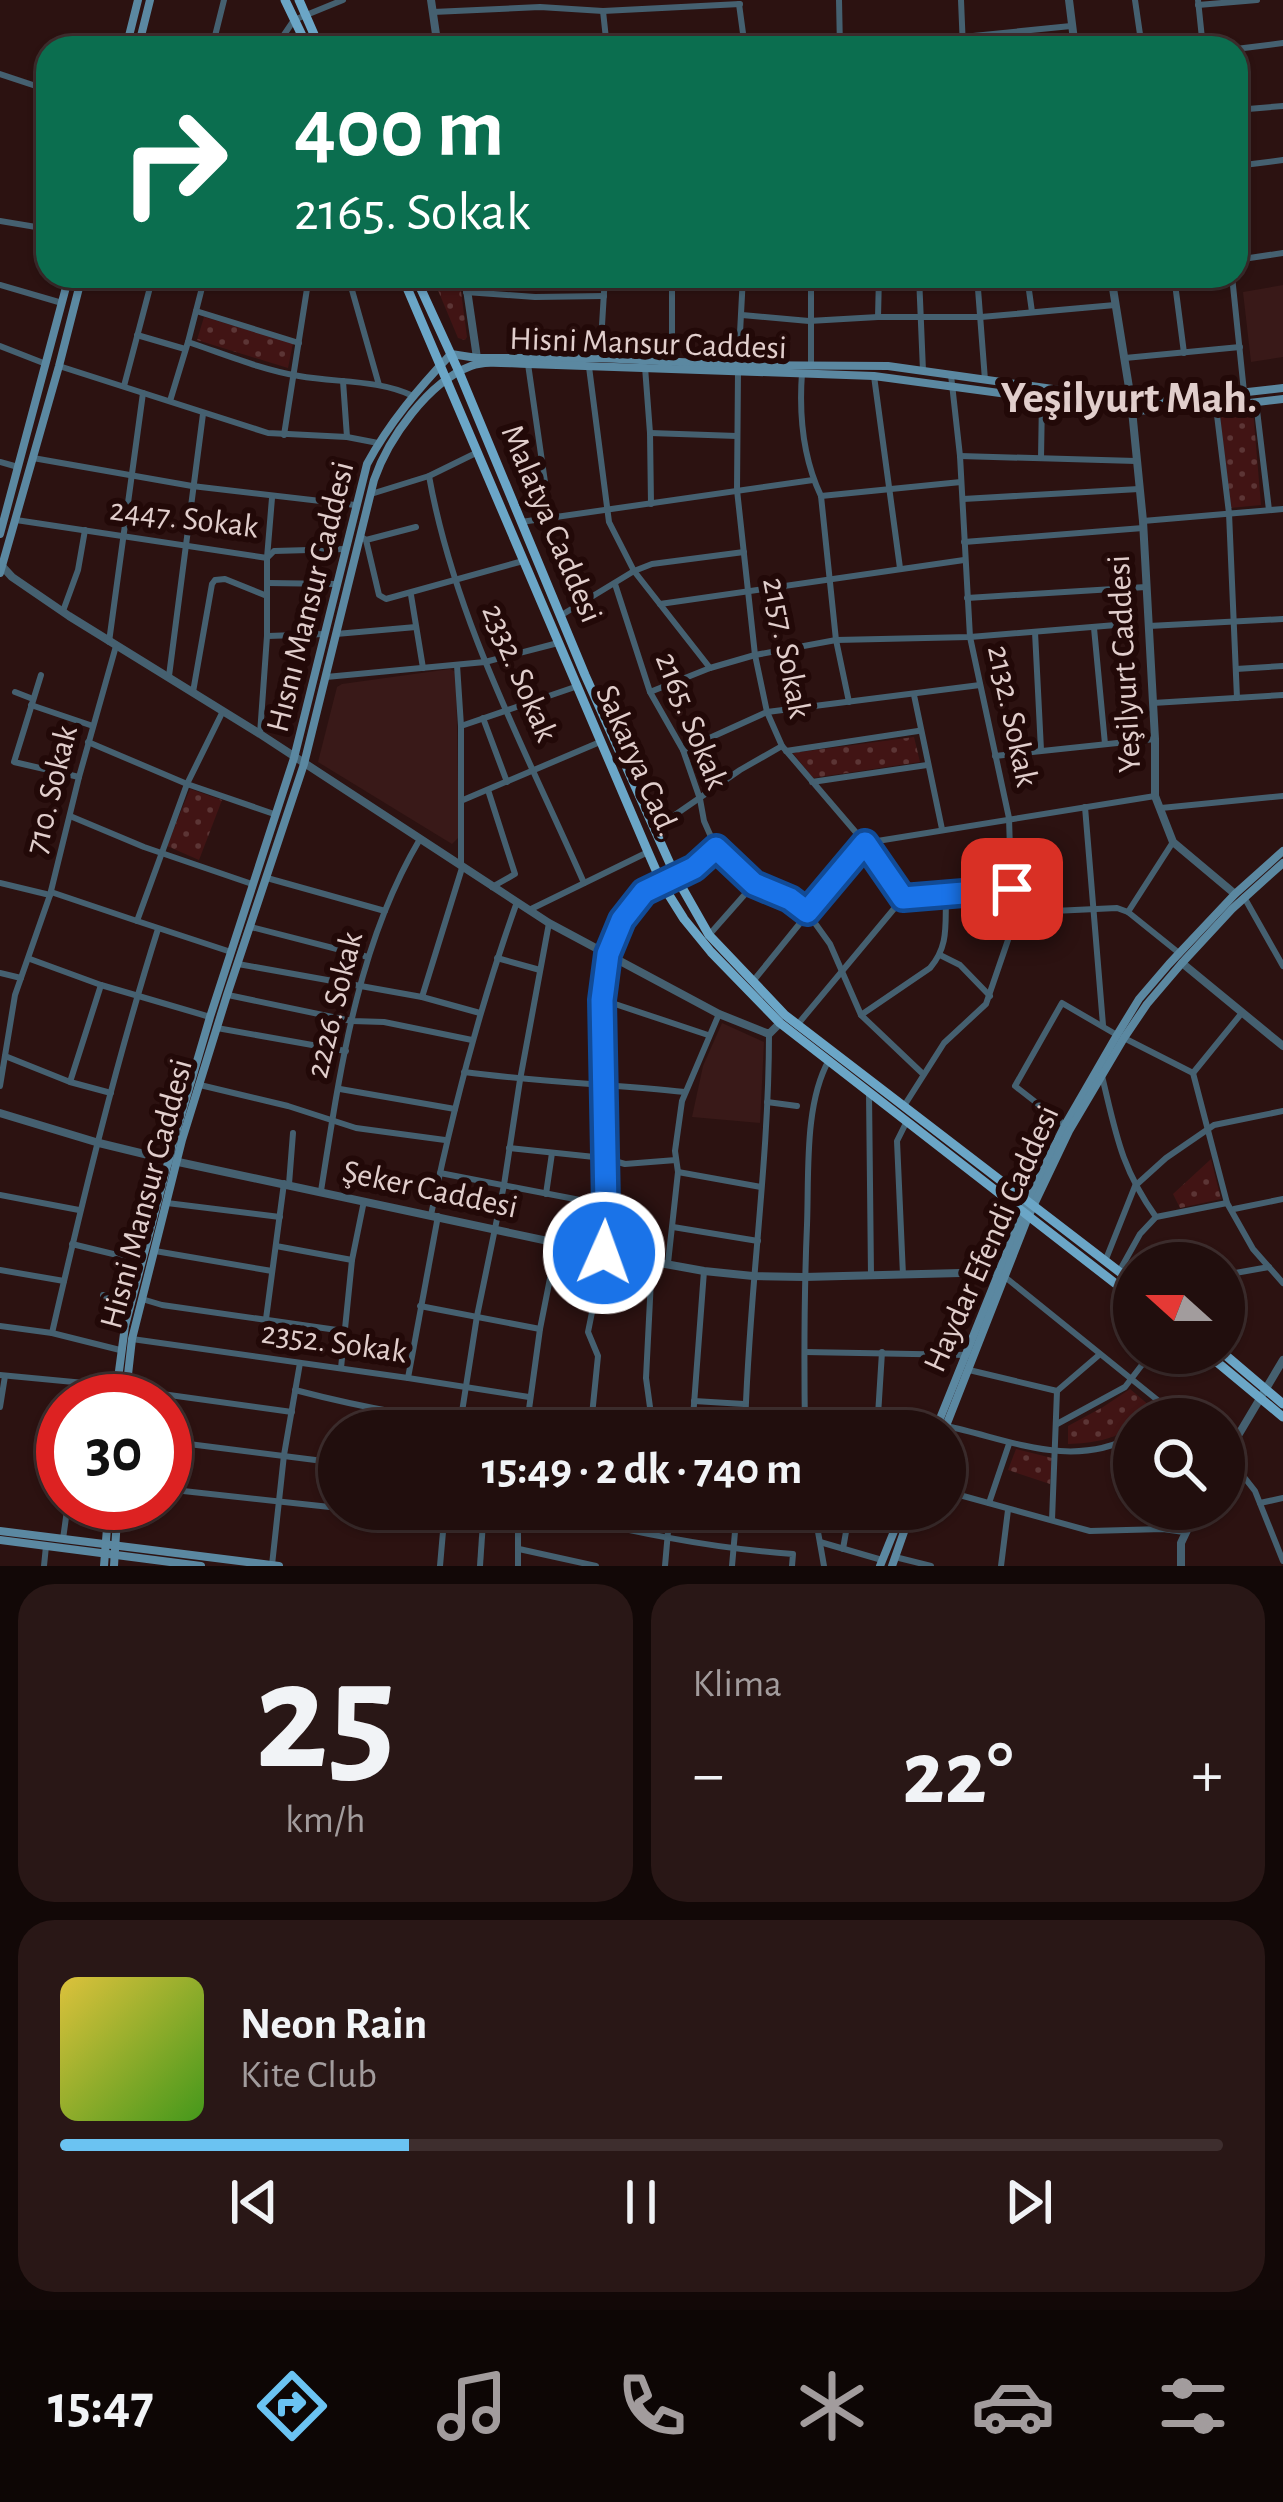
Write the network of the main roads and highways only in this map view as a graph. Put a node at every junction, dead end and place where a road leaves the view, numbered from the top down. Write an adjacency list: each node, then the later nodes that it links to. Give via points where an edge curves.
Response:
1 (138, 0): 6 (main road)
2 (150, 0): 7 (main road)
3 (285, 0): 5 (main road)
4 (298, 0): 5 (main road)
5 (300, 17): 8 (main road); 9 (main road)
6 (129, 36)
7 (141, 36)
8 (305, 36)
9 (312, 36)
10 (66, 288): 23 (main road)
11 (79, 288): 24 (main road)
12 (407, 288): 15 (main road, Sakarya Cad.)
13 (421, 288): 14 (main road, Malatya Caddesi)
14 (451, 353): 15 (main road, Hısnı Mansur Caddesi); 16 (main road); 17 (main road, Malatya Caddesi)
15 (438, 367): 18 (main road, Sakarya Cad.); 25 (main road, Hısnı Mansur Caddesi, via 367,464)
16 (738, 368): 17 (main road, Hisni Mansur Caddesi, via 476,363); 22 (main road, Hisni Mansur Caddesi); 22 (main road, via 888,366)
17 (459, 372): 18 (main road, Hisni Mansur Caddesi); 31 (main road, Malatya Caddesi, via 676,877 709,934 798,1024)
18 (445, 381): 25 (main road, Hisni Mansur Caddesi, via 388,448); 32 (main road, Sakarya Cad., via 647,852 684,919 780,1023)
19 (1283, 388): 20 (main road)
20 (1249, 399): 21 (main road, Hisni Mansur Caddesi); 22 (main road); 22 (main road, Hisni Mansur Caddesi, via 1216,407)
21 (1283, 399)
22 (1131, 406)
23 (0, 534)
24 (1, 569)
25 (330, 634): 30 (main road, Hısnı Mansur Caddesi); 30 (main road, Hisni Mansur Caddesi, via 304,764)
26 (1283, 851): 28 (main road, Haydar Efendi Caddesi)
27 (1283, 863): 28 (main road, Haydar Efendi Caddesi)
28 (1239, 896): 29 (main road, Haydar Efendi Caddesi, via 1139,999)
29 (1120, 1036): 31 (main road, Haydar Efendi Caddesi); 31 (main road, Haydar Efendi Caddesi, via 1065,1125)
30 (173, 1160): 36 (main road, Hısnı Mansur Caddesi, via 120,1350); 37 (main road, Hisni Mansur Caddesi)
31 (1030, 1203): 32 (main road, Haydar Efendi Caddesi); 33 (main road)
32 (1025, 1215): 34 (main road, Haydar Efendi Caddesi); 35 (main road, Sakarya Cad.)
33 (1113, 1264)
34 (1003, 1274): 42 (main road, Haydar Efendi Caddesi); 43 (main road, Haydar Efendi Caddesi)
35 (1113, 1282)
36 (121, 1374)
37 (124, 1374)
38 (1237, 1374): 40 (main road)
39 (1245, 1374): 40 (main road)
40 (1263, 1392): 41 (main road); 44 (main road)
41 (1283, 1404)
42 (949, 1410)
43 (951, 1410)
44 (1283, 1417)
45 (112, 1530): 50 (main road)
46 (897, 1530): 51 (main road)
47 (902, 1530): 51 (main road)
48 (0, 1531): 50 (main road)
49 (0, 1540): 50 (main road)
50 (110, 1550): 52 (main road); 53 (main road); 54 (main road); 56 (main road)
51 (887, 1562)
52 (177, 1564): 55 (main road)
53 (104, 1566)
54 (114, 1566)
55 (201, 1566)
56 (276, 1566)

